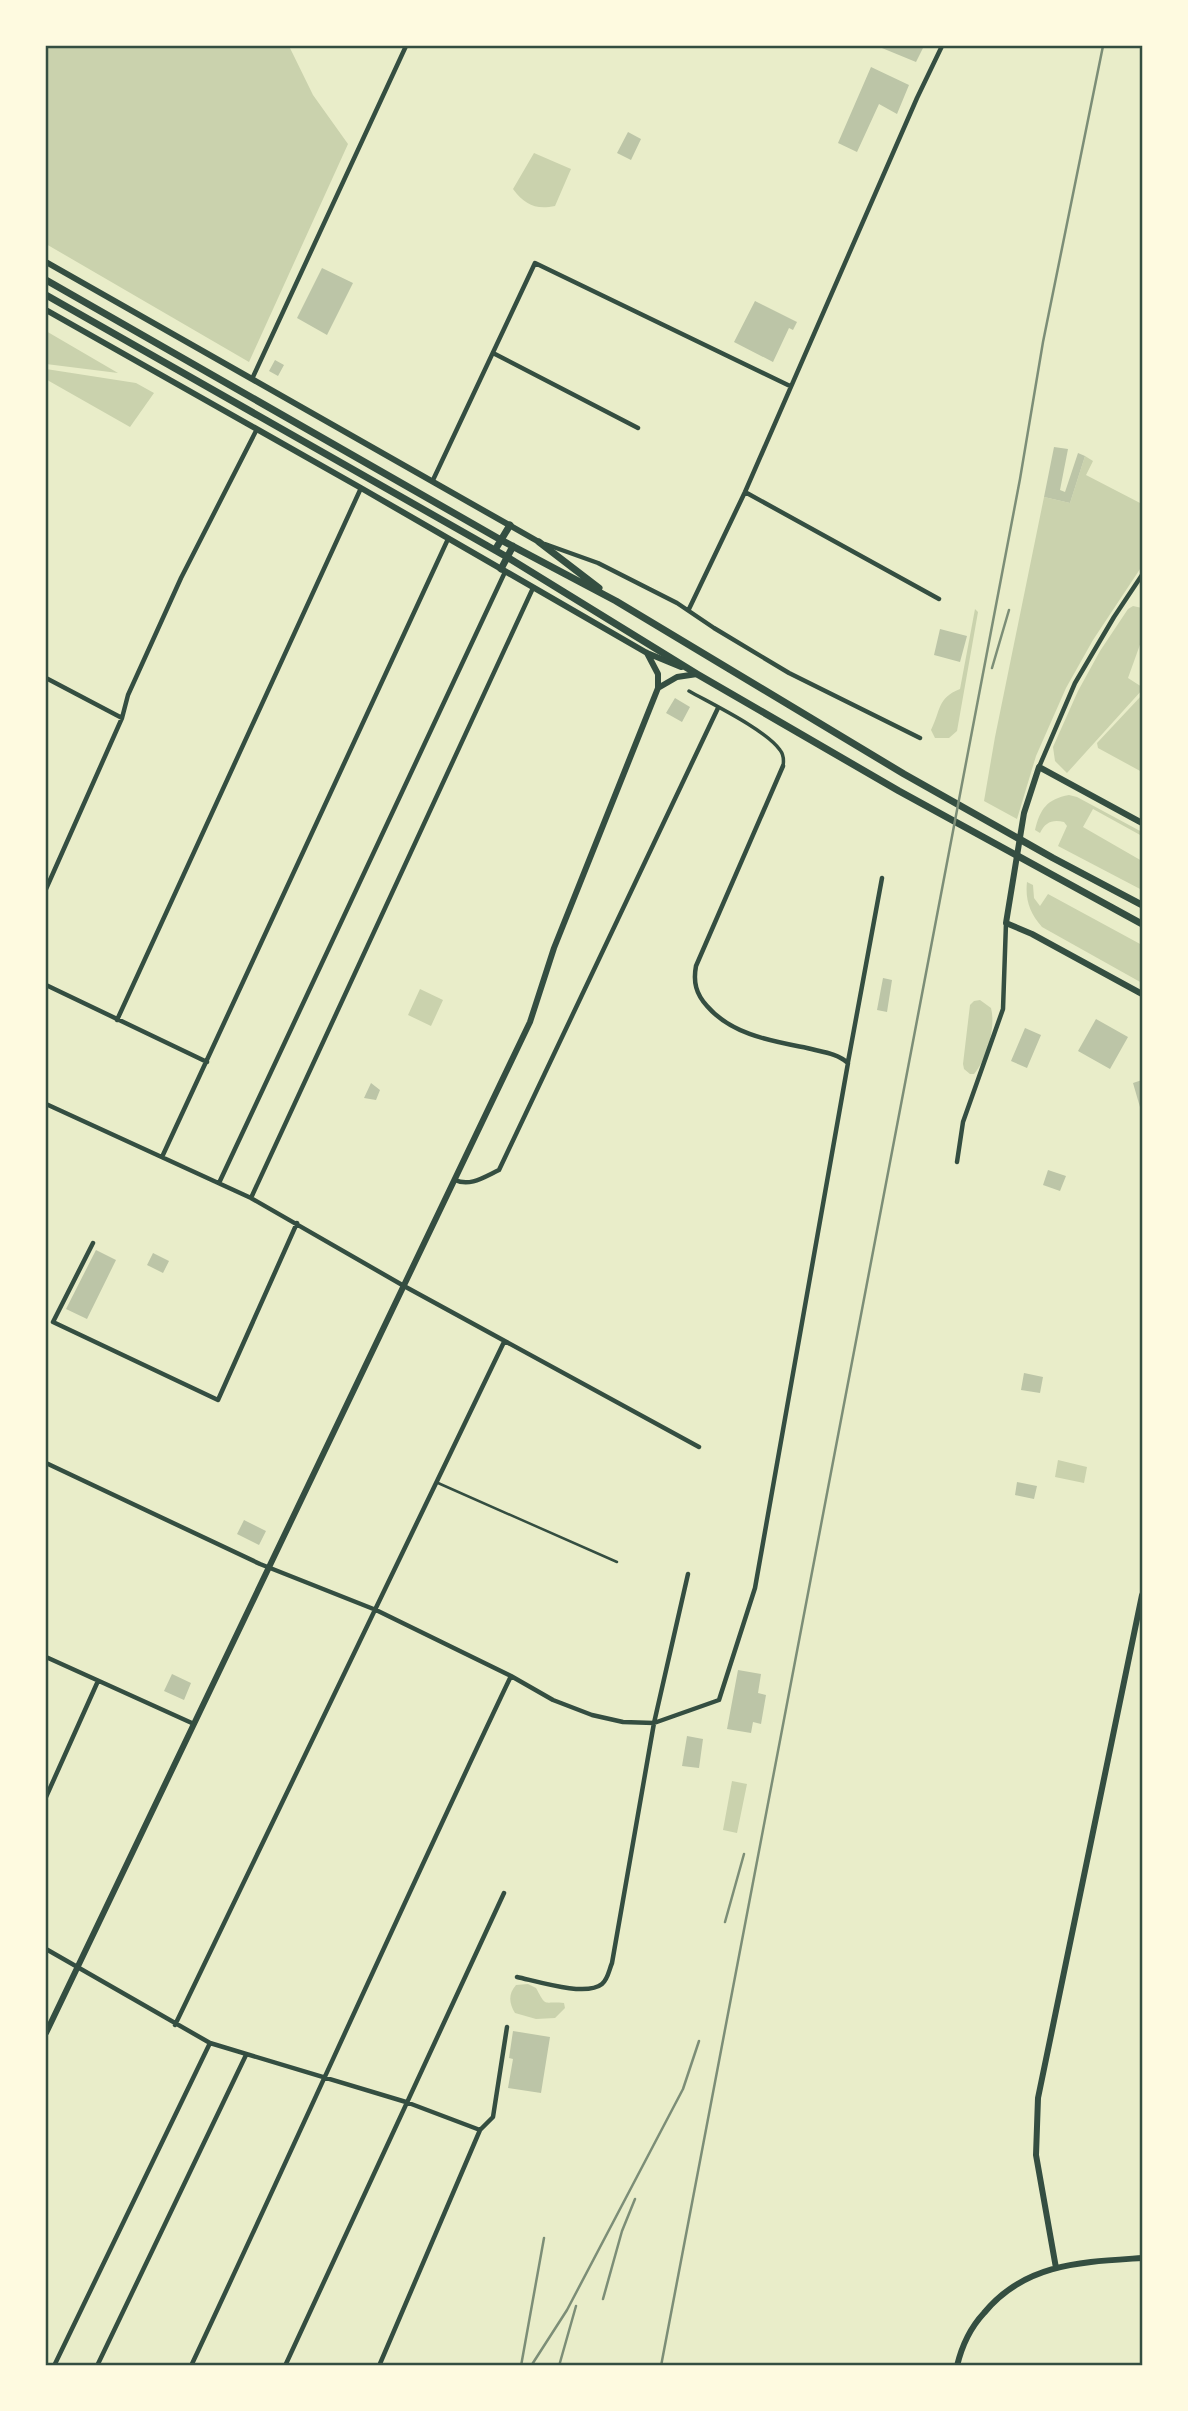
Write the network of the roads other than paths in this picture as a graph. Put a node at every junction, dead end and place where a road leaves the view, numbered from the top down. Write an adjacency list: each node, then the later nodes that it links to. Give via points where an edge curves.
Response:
1 (406, 46): 8 (street)
2 (942, 46): 9 (street)
3 (46, 262): 8 (street)
4 (46, 280): 17 (main road)
5 (46, 295): 20 (main road)
6 (46, 310): 11 (street)
7 (494, 353): 9 (street, via 535,262); 10 (street); 12 (street)
8 (252, 379): 12 (street)
9 (790, 386): 14 (street)
10 (638, 428)
11 (257, 429): 13 (street); 34 (street, via 181,578)
12 (433, 480): 15 (street)
13 (361, 488): 16 (street); 46 (street)
14 (745, 492): 25 (street); 27 (street)
15 (510, 525): 17 (main road); 18 (street)
16 (448, 539): 22 (street); 47 (street)
17 (501, 540): 19 (main road); 20 (main road)
18 (539, 542): 26 (main road); 27 (street, via 598,563)
19 (513, 546): 21 (main road); 26 (main road)
20 (495, 550): 21 (main road)
21 (507, 557): 22 (main road); 29 (main road)
22 (503, 571): 24 (street); 53 (street)
23 (1143, 575): 37 (street, via 1075,683)
24 (533, 588): 28 (street); 54 (street)
25 (939, 599)
26 (616, 601): 41 (main road, via 904,774)
27 (688, 610): 35 (street, via 789,673)
28 (647, 653): 29 (street); 31 (street, via 658,674)
29 (697, 674): 31 (street, via 677,677); 43 (main road)
30 (46, 678): 34 (street)
31 (658, 688): 52 (street, via 554,948 530,1022)
32 (689, 691): 33 (street)
33 (718, 708): 36 (street, via 775,745 782,752); 52 (street, via 499,1170 470,1183)
34 (122, 718): 40 (street)
35 (920, 738)
36 (783, 766): 48 (street, via 696,966 695,982 702,1001 733,1026 768,1040 833,1054)
37 (1039, 767): 38 (street); 42 (street, via 1024,813)
38 (1143, 823)
39 (882, 878): 48 (street)
40 (46, 890)
41 (1143, 905)
42 (1006, 923): 45 (street); 51 (street, via 1003,1009 963,1122)
43 (1143, 924)
44 (46, 985): 46 (street)
45 (1143, 994)
46 (117, 1020): 47 (street)
47 (207, 1062): 50 (street)
48 (848, 1063): 70 (street, via 751,1604 719,1700)
49 (46, 1104): 50 (street)
50 (162, 1157): 53 (street)
51 (957, 1162)
52 (455, 1180): 57 (street)
53 (219, 1183): 54 (street)
54 (251, 1198): 55 (street)
55 (297, 1223): 56 (street, via 218,1400 53,1322); 57 (street)
56 (93, 1243)
57 (404, 1286): 58 (street); 63 (street)
58 (504, 1342): 59 (street); 61 (street)
59 (699, 1447)
60 (46, 1463): 63 (street)
61 (438, 1483): 62 (lane); 66 (street)
62 (617, 1562)
63 (268, 1567): 66 (street); 71 (street)
64 (688, 1574): 70 (street)
65 (1143, 1595): 86 (street, via 1038,2098 1036,2155)
66 (376, 1609): 68 (street); 77 (street)
67 (46, 1657): 69 (street)
68 (511, 1676): 70 (street, via 592,1715); 82 (street)
69 (98, 1681): 71 (street); 72 (street)
70 (654, 1723): 76 (street, via 607,1977 594,1988 572,1989)
71 (194, 1724): 75 (street)
72 (46, 1797)
73 (505, 1892): 83 (street)
74 (46, 1949): 75 (street)
75 (76, 1967): 77 (street); 79 (street)
76 (517, 1977)
77 (175, 2025): 80 (street)
78 (507, 2027): 84 (street, via 493,2117)
79 (46, 2033)
80 (210, 2043): 81 (street); 87 (street)
81 (246, 2055): 82 (street); 88 (street)
82 (325, 2079): 83 (street); 89 (street)
83 (406, 2102): 84 (street); 90 (street)
84 (480, 2130): 91 (street)
85 (1143, 2258): 86 (street)
86 (1056, 2268): 92 (street, via 1010,2287 992,2303 969,2333)
87 (54, 2365)
88 (97, 2365)
89 (191, 2365)
90 (285, 2365)
91 (379, 2365)
92 (957, 2365)

